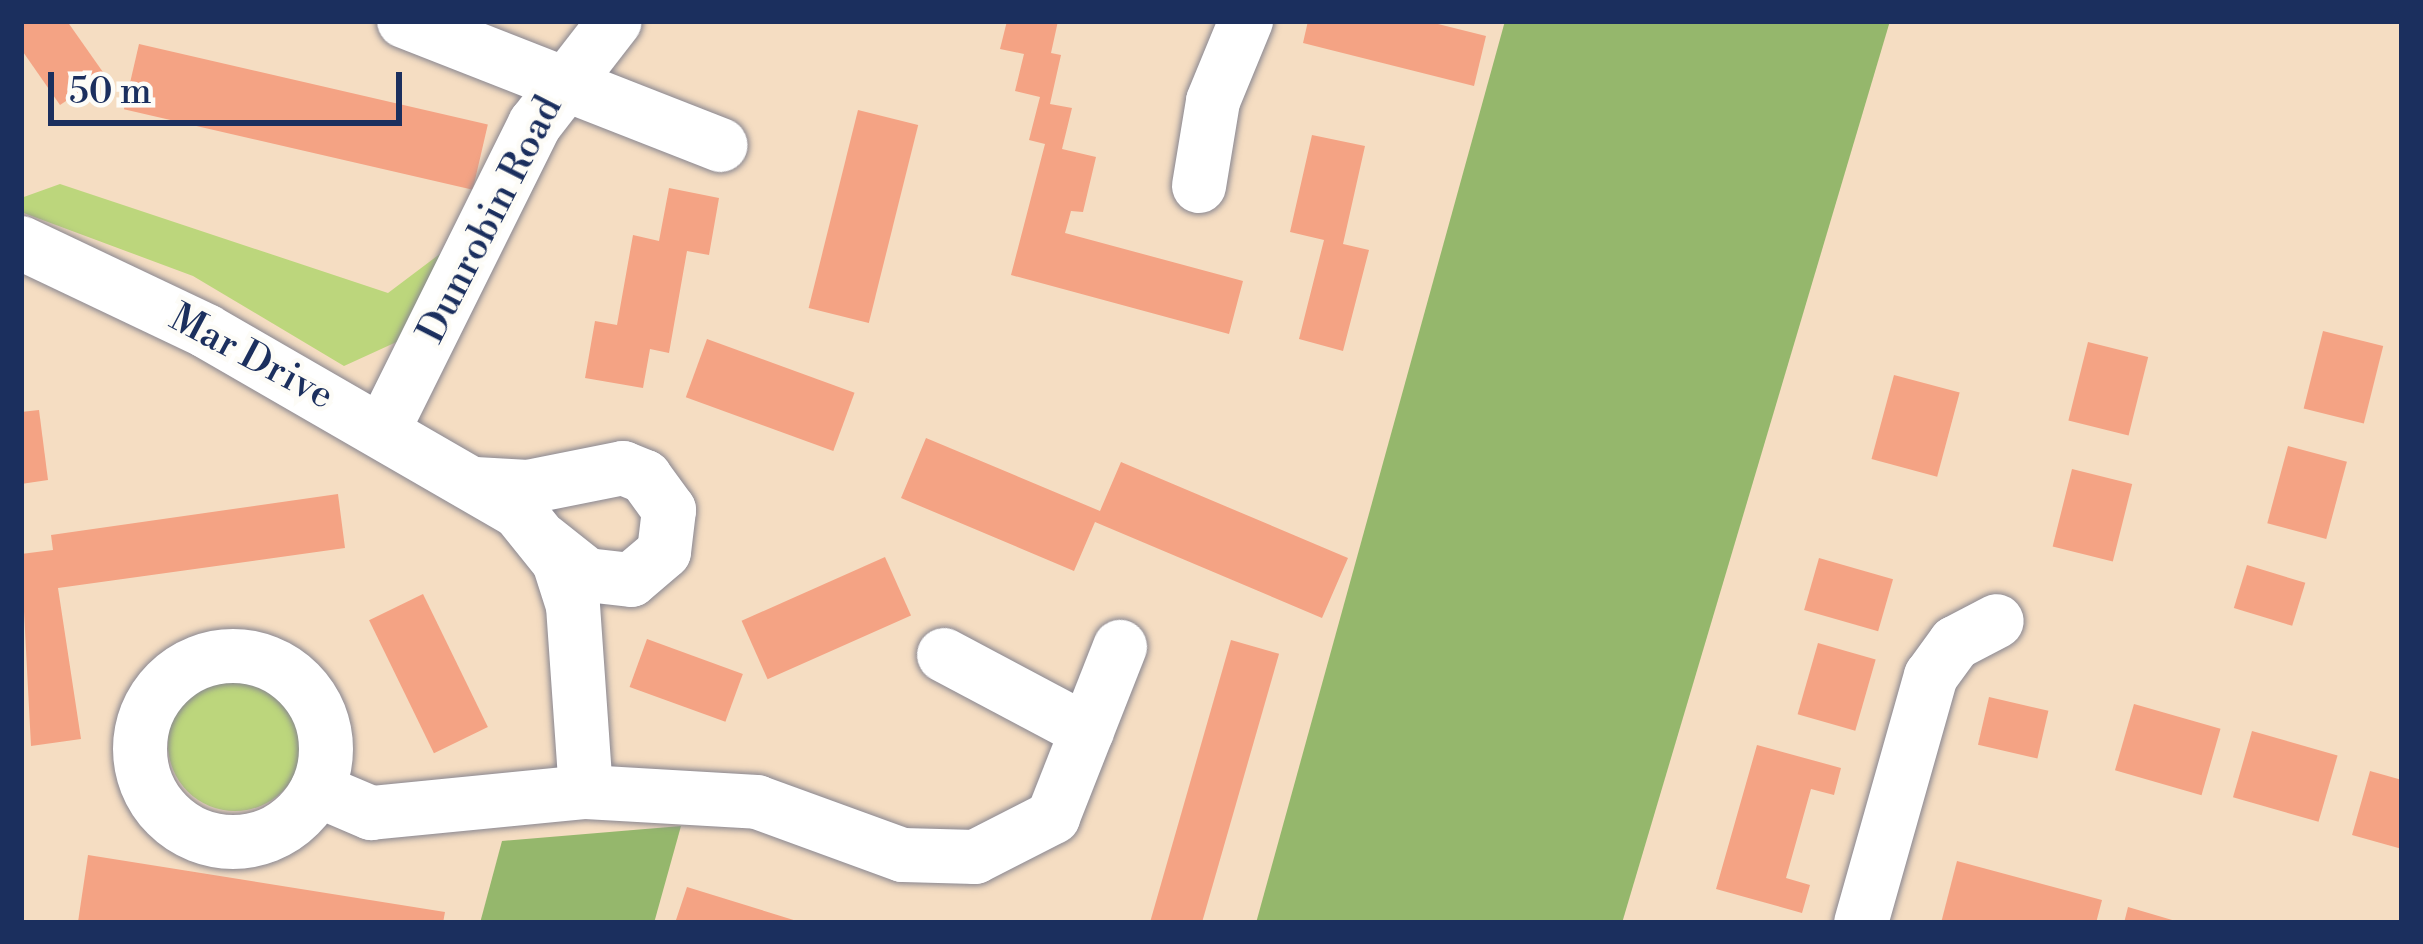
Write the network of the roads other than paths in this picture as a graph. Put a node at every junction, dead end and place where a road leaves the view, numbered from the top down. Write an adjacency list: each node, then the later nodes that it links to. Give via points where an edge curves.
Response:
1 (404, 21): 4 (street)
2 (615, 21): 4 (street, Dunrobin Road)
3 (1246, 21): 6 (street, via 1214,100)
4 (558, 84): 5 (street); 8 (street, Dunrobin Road)
5 (721, 146)
6 (1199, 186)
7 (21, 243): 8 (street, Mar Drive, via 206,331)
8 (383, 430): 9 (street, Mar Drive)
9 (475, 484): 10 (street, Mar Drive, via 519,512); 10 (street, Mar Drive, via 528,488 623,468 659,491 672,530 664,552 631,580 587,575)
10 (537, 535): 16 (street, Mar Drive, via 560,562 574,606)
11 (1997, 621): 17 (street, via 1955,643 1931,676)
12 (1120, 647): 14 (street)
13 (944, 655): 14 (street)
14 (1087, 730): 16 (street, via 1053,817 975,857 903,855 757,802)
15 (317, 790): 16 (street, via 370,813)
16 (586, 792)
17 (1861, 923)

